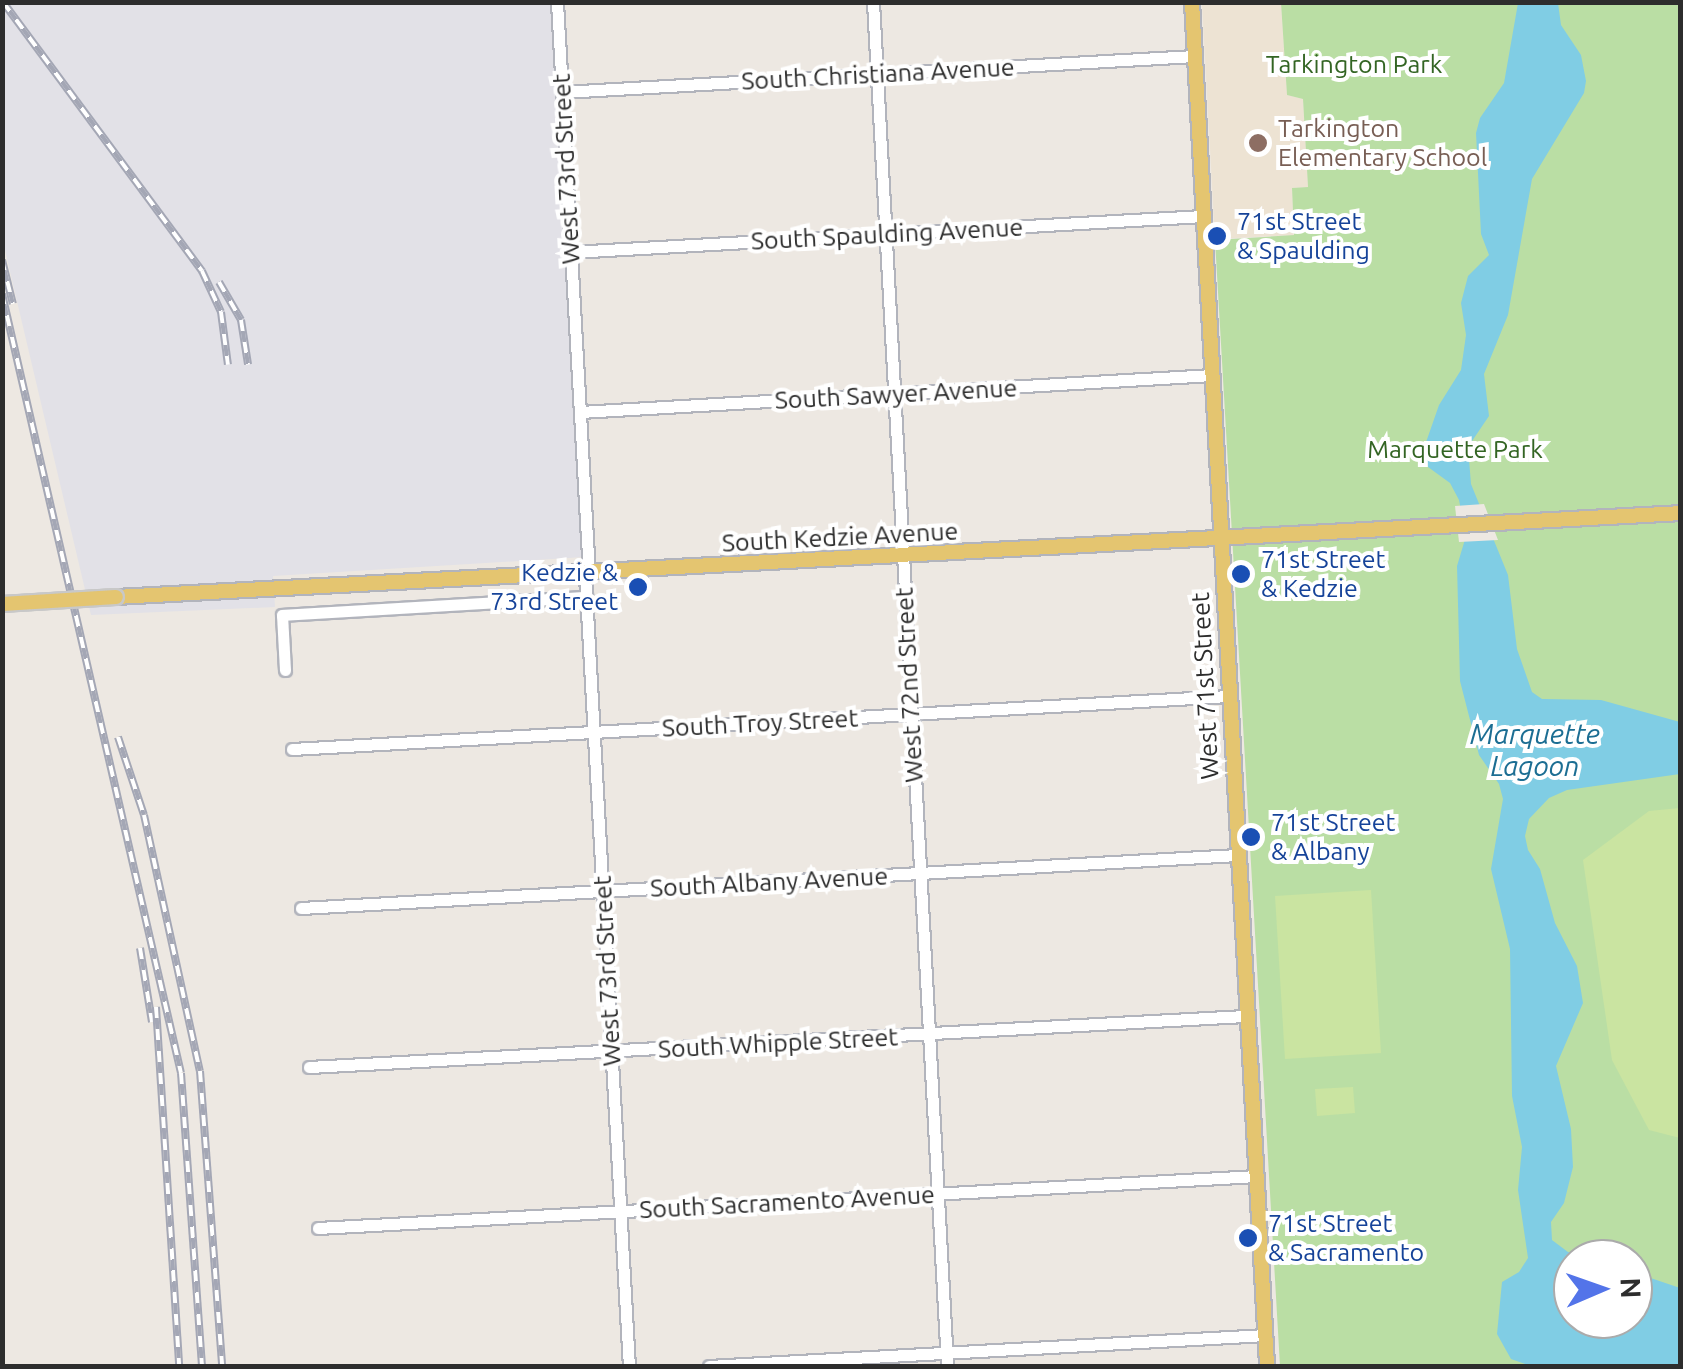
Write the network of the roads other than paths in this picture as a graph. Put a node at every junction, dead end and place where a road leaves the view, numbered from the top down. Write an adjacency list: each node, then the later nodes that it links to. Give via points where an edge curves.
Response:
1 (557, 2): 6 (street, West 73rd Street)
2 (873, 2): 5 (street, West 72nd Street)
3 (1192, 2): 4 (main road, West 71st Street)
4 (1195, 56): 5 (street, South Christiana Avenue); 7 (main road, West 71st Street)
5 (877, 74): 6 (street, South Christiana Avenue); 8 (street, West 72nd Street)
6 (562, 92): 9 (street, West 73rd Street)
7 (1204, 216): 8 (street, South Spaulding Avenue); 10 (main road, West 71st Street)
8 (885, 234): 9 (street, South Spaulding Avenue); 11 (street, West 72nd Street)
9 (571, 252): 12 (street, West 73rd Street)
10 (1212, 375): 11 (street, South Sawyer Avenue); 14 (main road, West 71st Street)
11 (893, 394): 12 (street, South Sawyer Avenue); 15 (street, West 72nd Street)
12 (580, 412): 16 (street, West 73rd Street)
13 (1680, 512): 14 (main road, South Kedzie Avenue)
14 (1220, 537): 15 (main road, South Kedzie Avenue); 20 (main road, West 71st Street)
15 (902, 556): 16 (main road, South Kedzie Avenue); 21 (street, West 72nd Street)
16 (587, 574): 17 (street, West 73rd Street); 18 (main road, South Kedzie Avenue, bridge)
17 (586, 597): 19 (street, via 282,615); 22 (street, West 73rd Street)
18 (2, 604)
19 (285, 670)
20 (1228, 696): 21 (street, South Troy Street); 24 (main road, West 71st Street)
21 (910, 714): 22 (street, South Troy Street); 25 (street, West 72nd Street)
22 (594, 732): 23 (street, South Troy Street); 26 (street, West 73rd Street)
23 (292, 749)
24 (1237, 855): 25 (street, South Albany Avenue); 28 (main road, West 71st Street)
25 (920, 873): 26 (street, South Albany Avenue); 29 (street, West 72nd Street)
26 (602, 891): 27 (street, South Albany Avenue); 30 (street, West 73rd Street)
27 (301, 908)
28 (1246, 1016): 29 (street, South Whipple Street); 32 (main road, West 71st Street)
29 (928, 1034): 30 (street, South Whipple Street); 33 (street, West 72nd Street)
30 (611, 1052): 31 (street, South Whipple Street); 34 (street, West 73rd Street)
31 (309, 1068)
32 (1256, 1176): 33 (street, South Sacramento Avenue); 36 (main road, West 71st Street)
33 (938, 1194): 34 (street, South Sacramento Avenue); 37 (street, West 72nd Street)
34 (620, 1212): 35 (street, South Sacramento Avenue); 38 (street, West 73rd Street)
35 (318, 1228)
36 (1265, 1335): 37 (street); 40 (main road, West 71st Street)
37 (947, 1360): 39 (street)
38 (629, 1366)
39 (709, 1366)
40 (1266, 1366)

